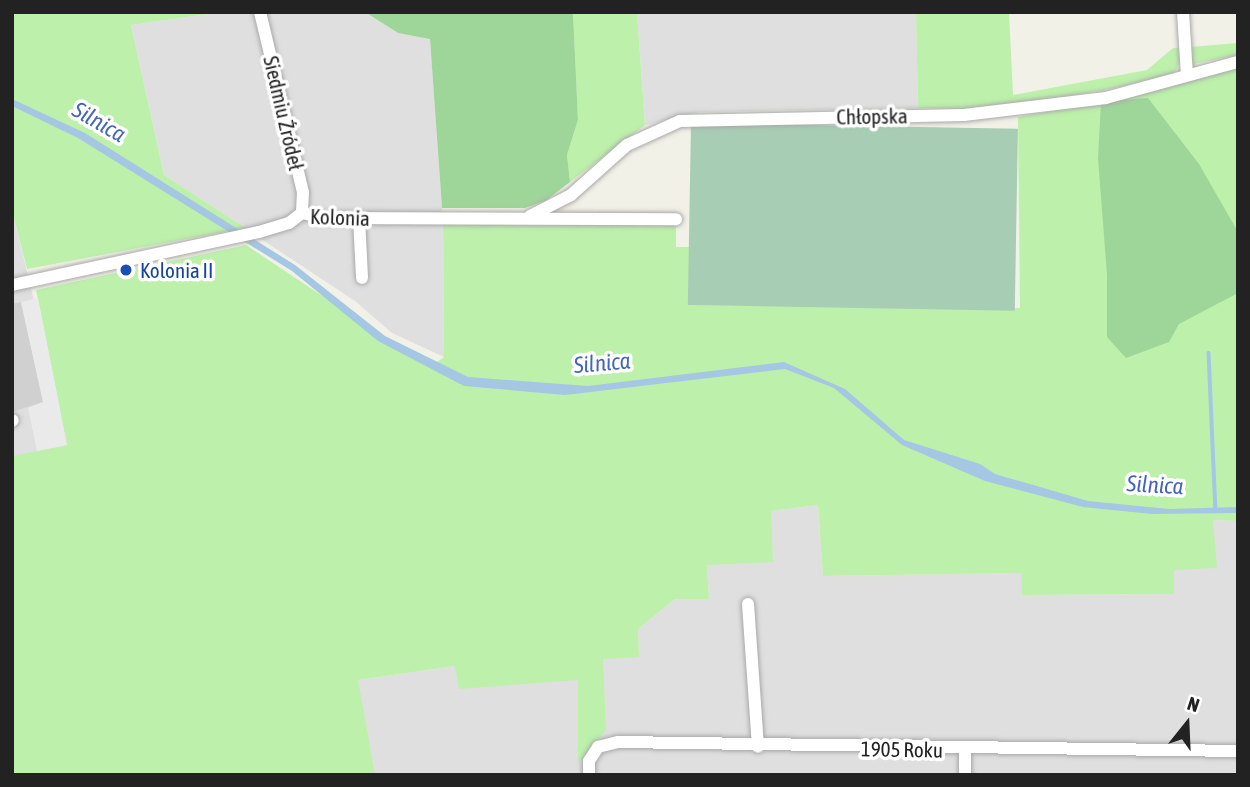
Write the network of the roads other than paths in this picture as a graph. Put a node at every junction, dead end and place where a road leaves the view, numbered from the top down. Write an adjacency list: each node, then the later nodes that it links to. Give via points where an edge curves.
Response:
1 (260, 12): 5 (street, Siedmiu Źródeł, via 303,192)
2 (1183, 12): 4 (street)
3 (1238, 62): 4 (street, Chłopska)
4 (1187, 75): 6 (street, Chłopska, via 1107,98 964,115 680,121 627,145 557,205)
5 (302, 213): 7 (street, Kolonia); 10 (street, Kolonia, via 289,223 259,232)
6 (530, 216): 7 (street, Kolonia); 8 (street, Kolonia)
7 (359, 218): 9 (street)
8 (676, 219)
9 (362, 278)
10 (12, 285)
11 (748, 604): 12 (street)
12 (758, 747): 13 (street, 1905 Roku); 15 (street, 1905 Roku, via 605,743)
13 (965, 750): 14 (street, 1905 Roku); 16 (street)
14 (1238, 751)
15 (585, 768)
16 (965, 775)

